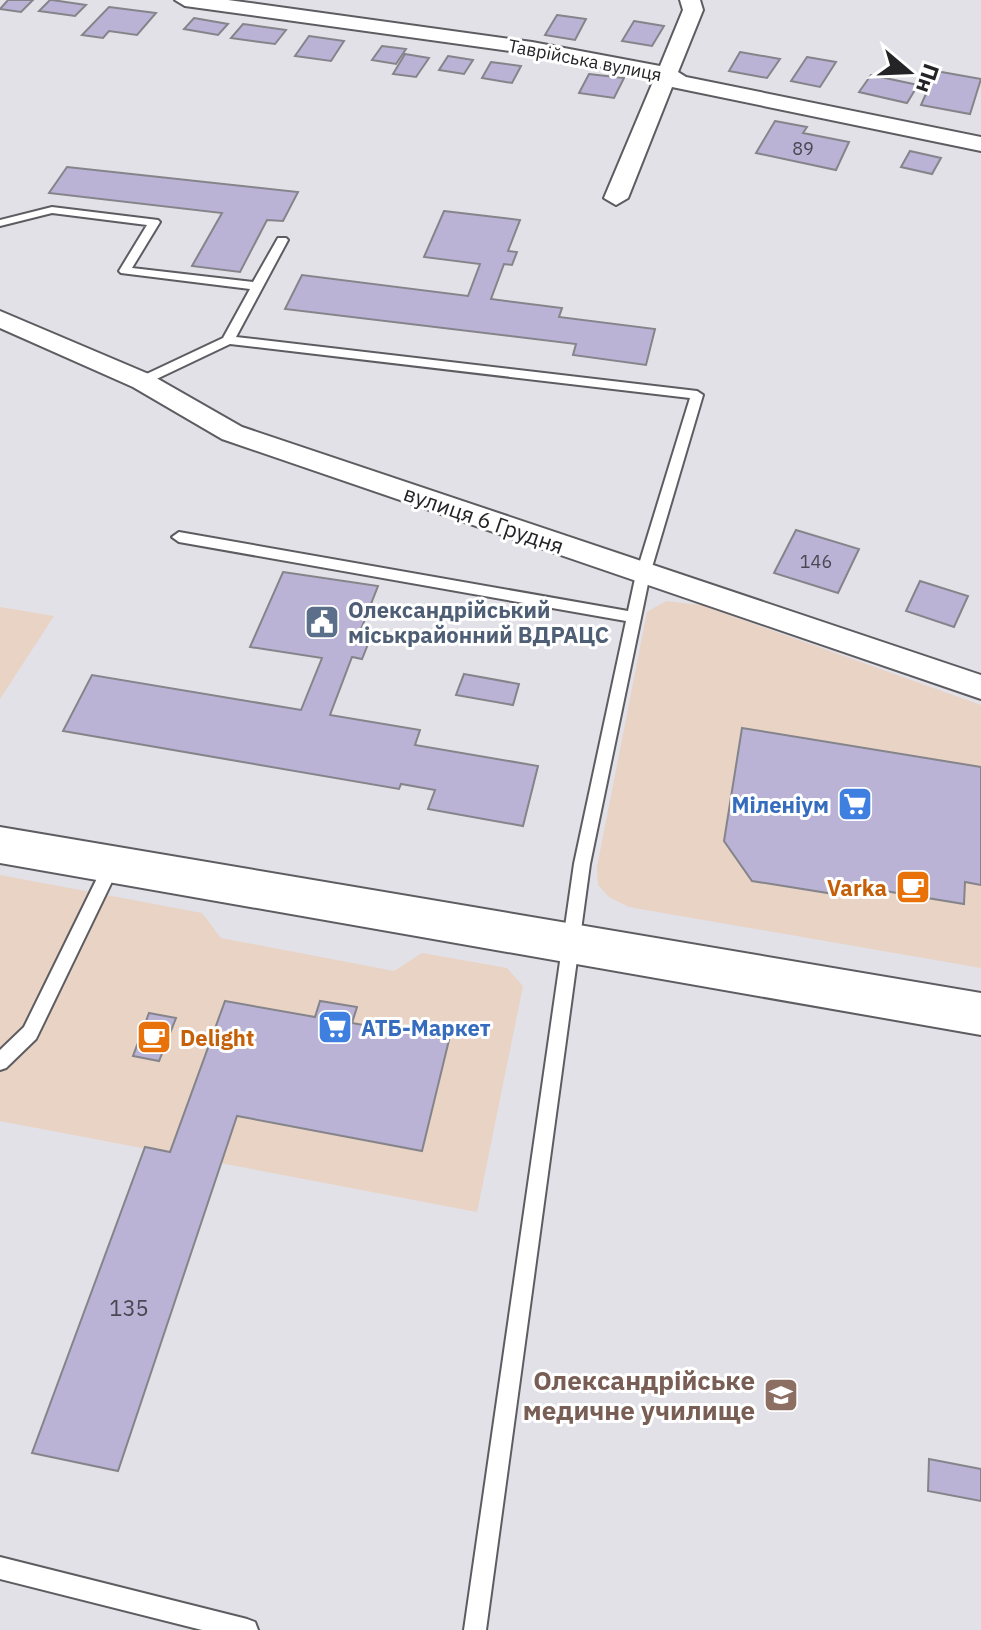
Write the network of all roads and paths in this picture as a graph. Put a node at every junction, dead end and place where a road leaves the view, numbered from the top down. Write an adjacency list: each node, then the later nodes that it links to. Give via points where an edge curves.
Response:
1 (185, 0): 3 (street, Таврійська вулиця, via 532,48)
2 (690, 0): 3 (street, via 693,10)
3 (666, 73): 4 (street, Таврійська вулиця, via 679,82); 5 (street)
4 (981, 144)
5 (616, 198)
6 (0, 223): 8 (lane, via 52,210 154,222 125,271)
7 (282, 240): 8 (lane)
8 (257, 286): 10 (lane)
9 (0, 319): 11 (street, вулиця 6 Грудня)
10 (228, 340): 11 (lane); 13 (lane, via 697,395)
11 (142, 381): 13 (street, вулиця 6 Грудня, via 232,433)
12 (179, 537): 14 (lane)
13 (643, 574): 14 (lane); 15 (street, вулиця 6 Грудня)
14 (634, 617): 18 (lane)
15 (981, 687)
16 (0, 845): 17 (street)
17 (112, 865): 18 (street); 20 (lane, via 30,1033)
18 (569, 941): 19 (street); 23 (lane)
19 (981, 1014)
20 (0, 1062)
21 (0, 1568): 22 (lane)
22 (247, 1630)
23 (475, 1630)

